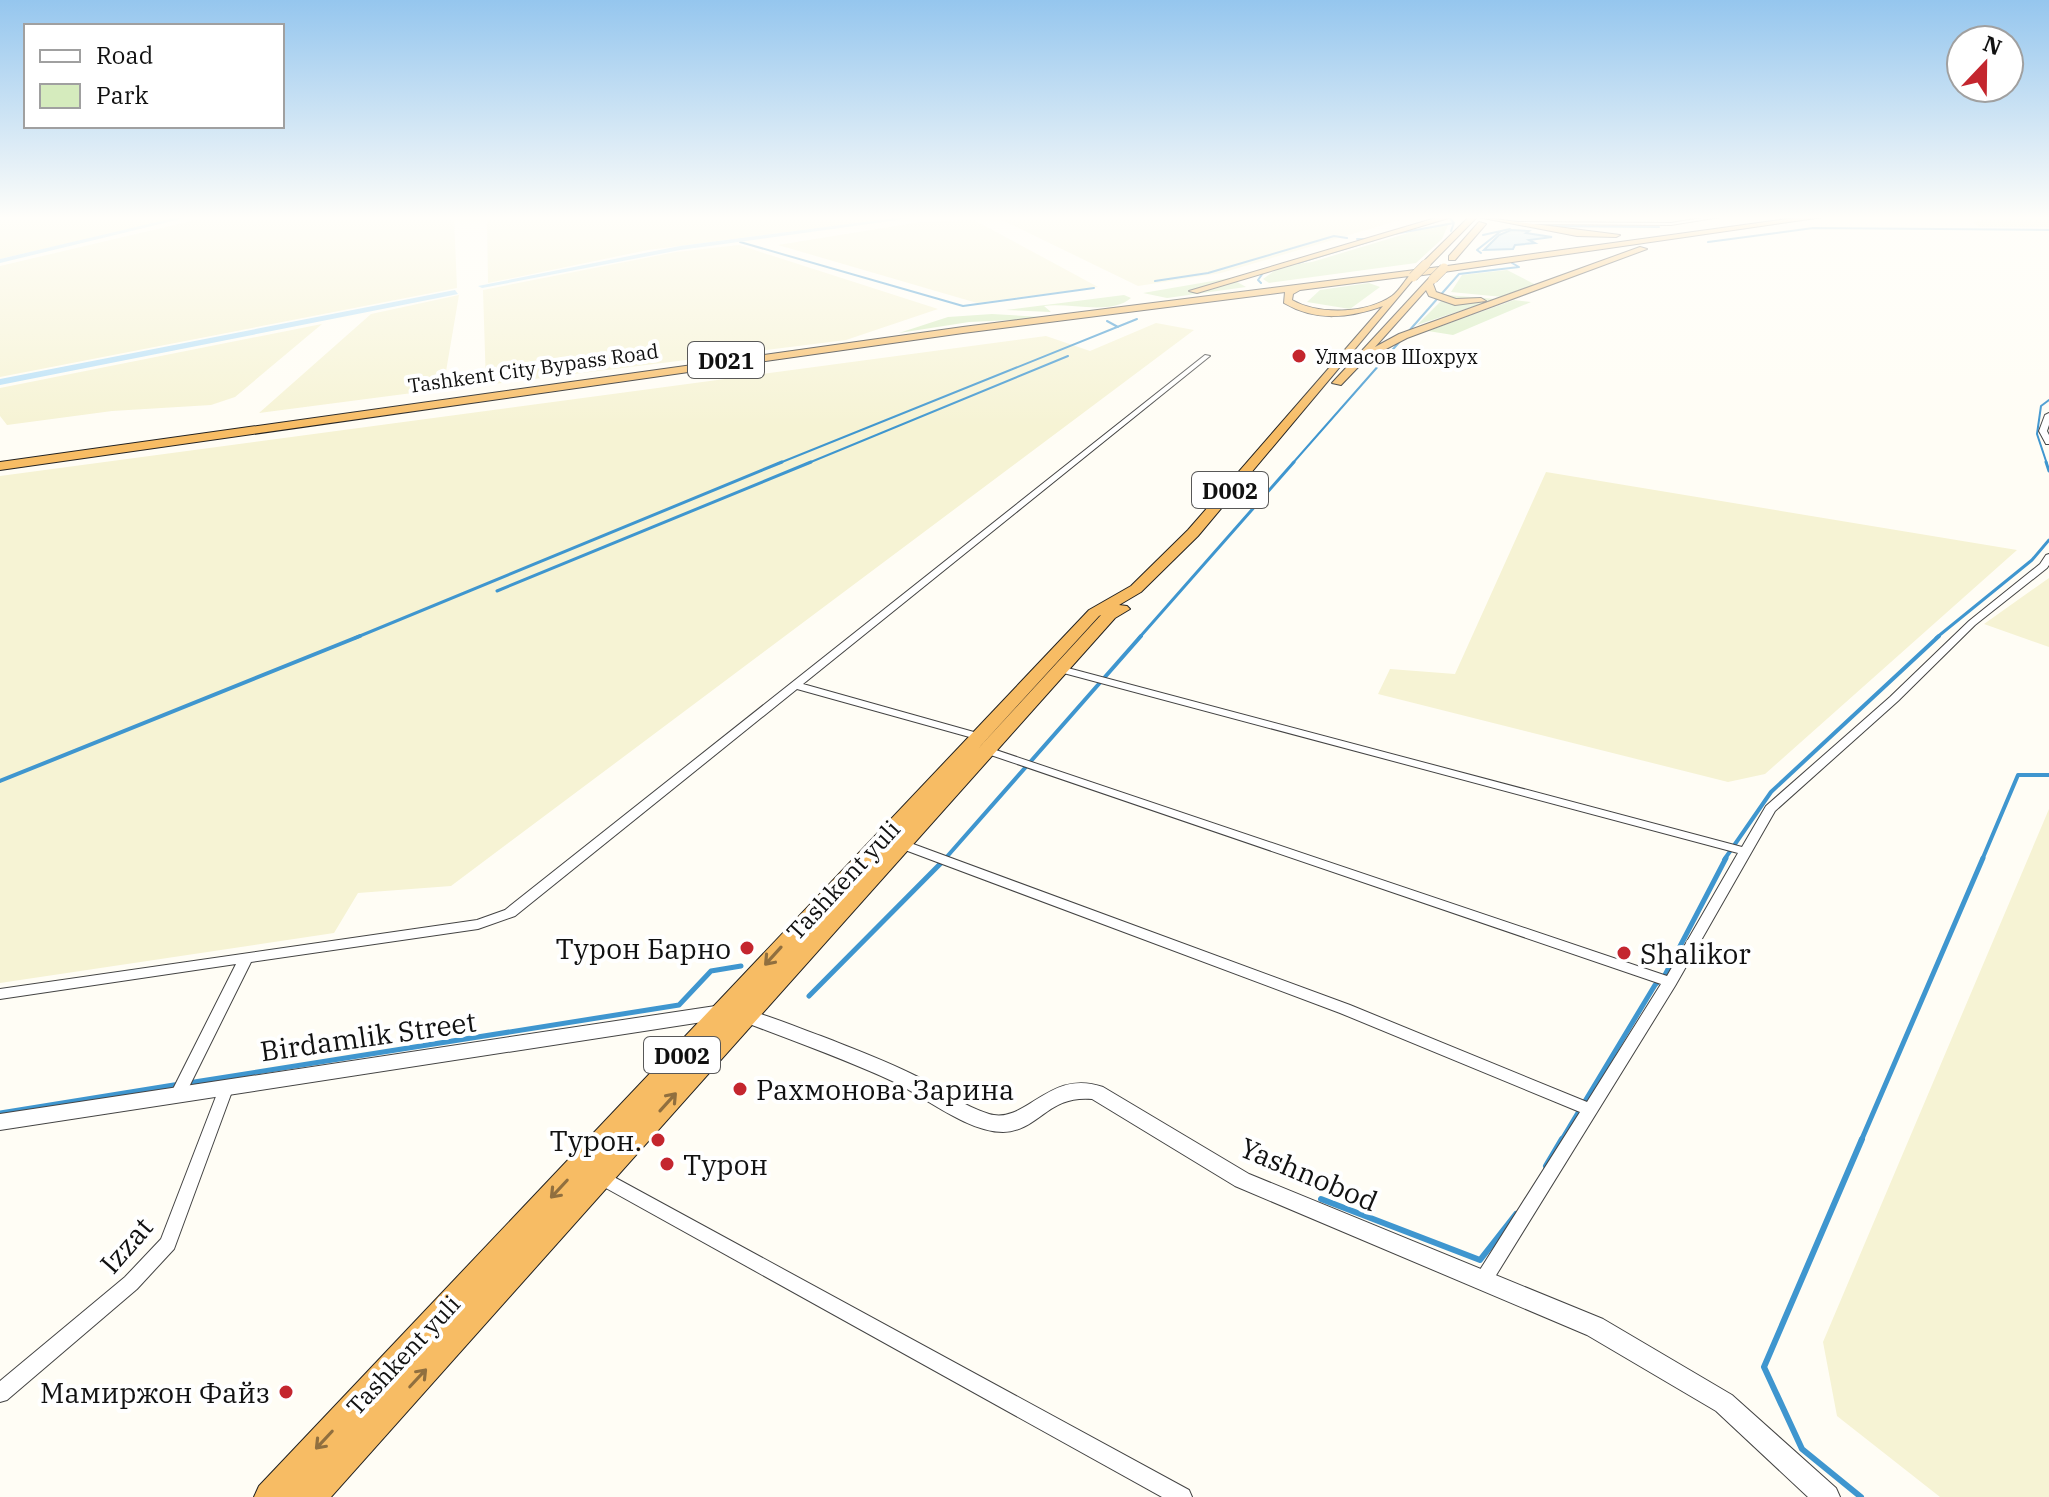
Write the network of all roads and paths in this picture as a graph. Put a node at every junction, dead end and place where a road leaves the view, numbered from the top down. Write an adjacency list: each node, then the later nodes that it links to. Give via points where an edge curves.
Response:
1 (1211, 287): 10 (highway)
2 (1271, 287): 10 (highway, Tashkent City Bypass Road / D021)
3 (1299, 287): 9 (highway, via 1287,301 1332,313 1360,312); 11 (highway, Tashkent City Bypass Road / D021)
4 (1404, 287): 9 (highway, Tashkent yuli / D002, bridge)
5 (1425, 287): 13 (highway, Tashkent yuli / D002)
6 (1433, 287): 7 (highway, via 1436,297 1471,302)
7 (1515, 287)
8 (1539, 287): 14 (highway)
9 (1392, 299): 26 (highway, Tashkent yuli / D002, via 1193,533 1136,589 1094,613)
10 (1130, 305): 12 (highway, Tashkent City Bypass Road / D021)
11 (1143, 308): 12 (highway); 17 (highway, Tashkent City Bypass Road / D021)
12 (1097, 310): 17 (highway, Tashkent City Bypass Road / D021, via 547,385)
13 (1380, 331): 14 (highway); 16 (highway, Tashkent yuli / D002)
14 (1403, 336): 16 (highway)
15 (1207, 356): 25 (street)
16 (1360, 361): 24 (highway, Tashkent yuli / D002, via 1299,421 1149,594 1110,615)
17 (464, 401): 19 (highway, Tashkent City Bypass Road / D021)
18 (2049, 415): 20 (street, via 2043,431)
19 (214, 433): 21 (highway, Tashkent City Bypass Road / D021); 22 (highway, Tashkent City Bypass Road / D021)
20 (2049, 442)
21 (0, 459)
22 (0, 466)
23 (2049, 557): 28 (street, via 1770,809)
24 (1060, 669): 26 (highway, Tashkent yuli / D002); 28 (street)
25 (794, 685): 26 (street); 29 (street, via 510,913 478,924)
26 (982, 743): 27 (highway, Tashkent yuli / D002); 30 (street, via 1028,764); 32 (highway, Tashkent yuli / D002, one-way to 32)
27 (901, 844): 32 (highway, Tashkent yuli / D002); 35 (street, via 1345,1009)
28 (1735, 848): 30 (street)
29 (245, 960): 31 (street); 34 (street)
30 (1661, 979): 35 (street)
31 (0, 994)
32 (734, 1014): 33 (street, Birdamlik Street); 37 (highway, Tashkent yuli / D002, one-way to 32); 38 (street, Yashnobod, via 901,1077 997,1124 1016,1121 1052,1095 1096,1092 1242,1180); 40 (highway, Tashkent yuli / D002, one-way to 40)
33 (227, 1086): 34 (street, Birdamlik Street); 39 (street, Izzat, via 168,1244 131,1283)
34 (179, 1093): 36 (street, Birdamlik Street)
35 (1585, 1106): 38 (street)
36 (0, 1122)
37 (601, 1177): 41 (highway, Tashkent yuli / D002, one-way to 37); 42 (street)
38 (1484, 1279): 43 (street, Yashnobod, via 1595,1327 1724,1403)
39 (0, 1393)
40 (270, 1497)
41 (309, 1497)
42 (1182, 1497)
43 (1827, 1497)

